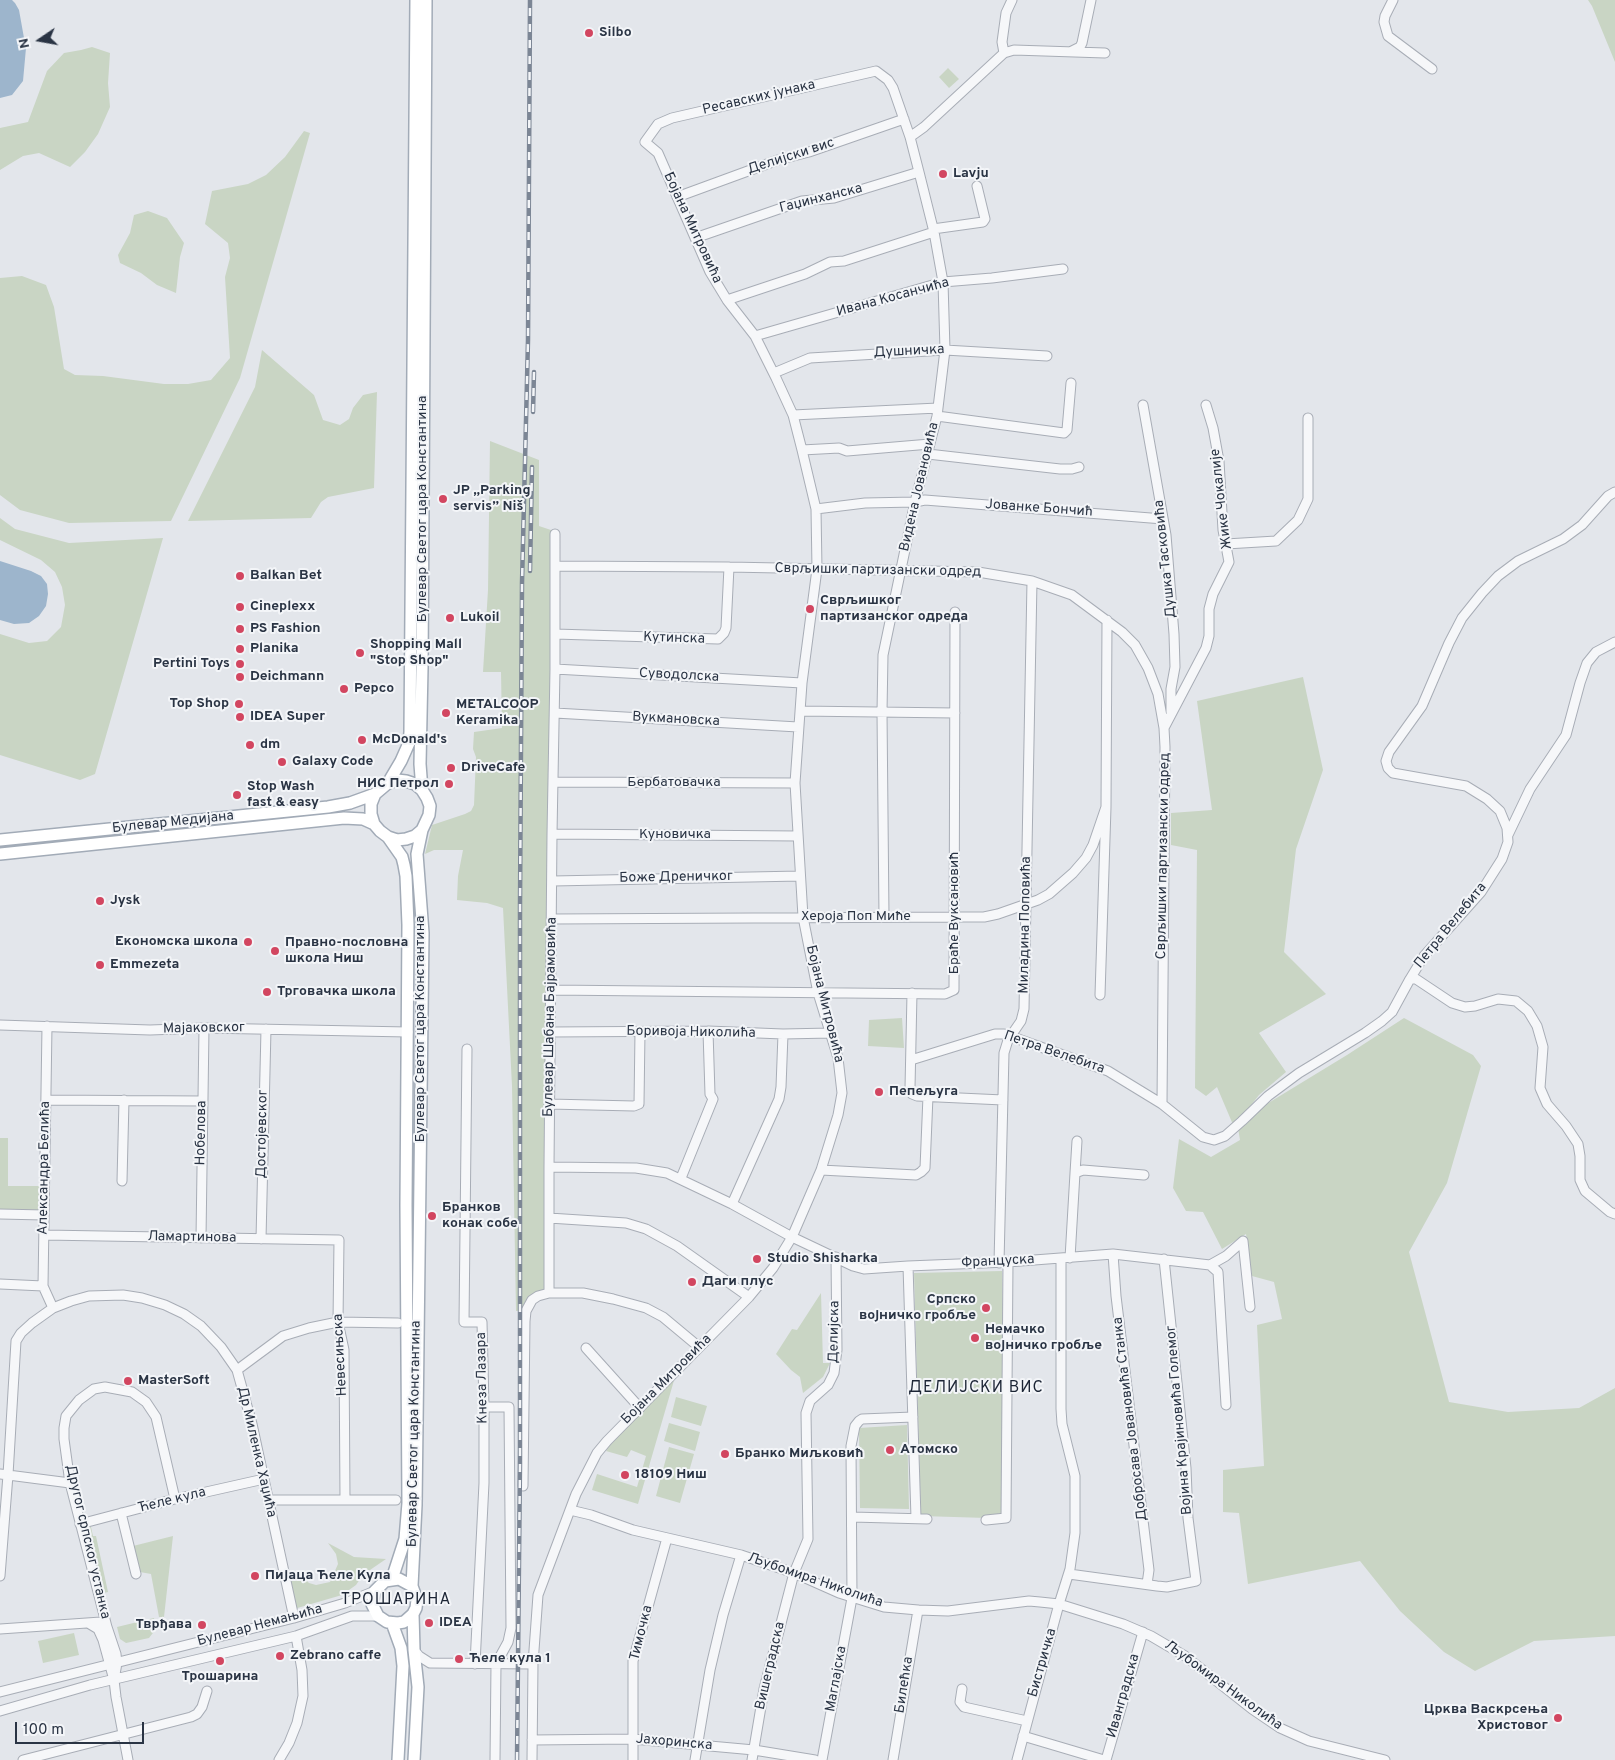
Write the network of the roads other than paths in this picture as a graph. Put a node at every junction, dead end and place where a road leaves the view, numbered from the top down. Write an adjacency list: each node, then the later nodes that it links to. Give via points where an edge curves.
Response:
1 (416, 0): 61 (main road, Булевар Светог цара Константина, via 410,732 409,743)
2 (426, 0): 63 (main road, Булевар Светог цара Константина)
3 (1012, 0): 7 (street, via 1006,13 1002,42)
4 (1091, 0): 6 (street, via 1082,43)
5 (1393, 0): 9 (street, via 1384,22 1388,36)
6 (1072, 52): 7 (street, via 1014,50); 8 (street)
7 (1004, 53): 13 (street)
8 (1105, 53)
9 (1432, 70)
10 (876, 71): 11 (street, Видена Јовановића, via 893,88); 12 (street, Ресавских јунака, via 672,118 658,124)
11 (904, 119): 13 (street, Видена Јовановића); 16 (street, Делијски вис)
12 (648, 137): 16 (street, Бојана Митровића, via 645,142 658,153)
13 (910, 137): 14 (street, Видена Јовановића)
14 (919, 172): 17 (street, Видена Јовановића); 18 (street, Гаџинханска, via 834,198 802,201)
15 (977, 186): 17 (street, via 983,222)
16 (677, 197): 18 (street, Бојана Митровића)
17 (934, 230): 20 (street, Видена Јовановића); 21 (street, via 844,261 830,262 805,274)
18 (695, 238): 21 (street, Бојана Митровића)
19 (1063, 269): 20 (street, Ивана Косанчића)
20 (943, 282): 22 (street, Ивана Косанчића); 23 (street, Видена Јовановића)
21 (727, 300): 22 (street, Бојана Митровића)
22 (755, 336): 25 (street, Бојана Митровића)
23 (945, 350): 24 (street, Душничка); 25 (street, Душничка, via 810,358); 29 (street, Видена Јовановића)
24 (1047, 356)
25 (774, 372): 30 (street, Бојана Митровића)
26 (1071, 383): 29 (street, via 1068,430 1064,433)
27 (1143, 405): 39 (street, Душка Тасковића)
28 (1206, 405): 41 (street, Жике Чокалије, via 1219,461)
29 (937, 412): 30 (street); 32 (street, Видена Јовановића)
30 (793, 415): 33 (street, Бојана Митровића)
31 (1308, 418): 41 (street, via 1308,499 1298,520 1276,542)
32 (930, 444): 33 (street, via 847,451 840,448); 34 (street, Видена Јовановића)
33 (802, 450): 38 (street, Бојана Митровића)
34 (928, 454): 35 (street, via 1060,469); 37 (street, Видена Јовановића)
35 (1079, 467)
36 (1615, 492): 70 (street, via 1582,526 1518,561 1482,593 1462,618 1422,706 1388,752 1386,761 1393,773 1466,786 1487,799 1500,811)
37 (915, 502): 38 (street, Јованке Бончић, via 865,502); 39 (street, Јованке Бончић, via 925,500); 45 (street, Видена Јовановића)
38 (816, 509): 44 (street, Бојана Митровића)
39 (1164, 518): 56 (street, Душка Тасковића, via 1174,634)
40 (555, 534): 42 (street, Булевар Шабана Бајрамовића)
41 (1226, 544): 56 (street, Жике Чокалије, via 1229,562 1212,594 1208,642)
42 (556, 566): 43 (street, Сврљишки партизански одред); 49 (street, Булевар Шабана Бајрамовића)
43 (729, 567): 44 (street, Сврљишки партизански одред); 49 (street, Кутинска, via 726,628 718,639)
44 (817, 569): 45 (street, Сврљишки партизански одред); 52 (street, Бојана Митровића)
45 (900, 570): 46 (street, Сврљишки партизански одред, via 978,572); 54 (street, Видена Јовановића, via 883,655)
46 (1032, 581): 48 (street, Сврљишки партизански одред, via 1072,595); 76 (street, Миладина Поповића)
47 (955, 612): 55 (street, Браће Вуксановић)
48 (1107, 620): 59 (street, Сврљишки партизански одред, via 1135,645 1148,668 1158,694); 65 (street, Хероја Поп Миће)
49 (555, 634): 51 (street, Булевар Шабана Бајрамовића)
50 (1615, 642): 70 (street, Петра Велебита, via 1596,652 1587,663 1566,735 1530,789)
51 (555, 669): 52 (street, Суводолска); 57 (street, Булевар Шабана Бајрамовића)
52 (802, 683): 53 (street, Бојана Митровића)
53 (800, 711): 54 (street); 58 (street, Бојана Митровића)
54 (882, 712): 55 (street); 77 (street, Видена Јовановића)
55 (955, 713): 78 (street, Браће Вуксановић)
56 (1171, 713): 59 (street, Жике Чокалије)
57 (555, 714): 58 (street, Вукмановска); 60 (street, Булевар Шабана Бајрамовића)
58 (798, 727): 62 (street, Бојана Митровића)
59 (1164, 728): 105 (street, Сврљишки партизански одред)
60 (553, 782): 62 (street, Бербатовачка); 68 (street, Булевар Шабана Бајрамовића)
61 (388, 783): 63 (main road, via 406,781); 64 (main road)
62 (795, 784): 69 (street, Бојана Митровића)
63 (422, 790): 67 (main road, Булевар Светог цара Константина, via 430,806)
64 (375, 794): 66 (main road, via 371,809); 72 (main road, Булевар Медијана, via 328,807)
65 (1106, 807): 76 (street, Хероја Поп Миће, via 1098,835 1086,858 1049,894); 85 (street, Хероја Поп Миће)
66 (374, 824): 71 (main road); 73 (main road, Булевар Медијана, via 344,818)
67 (422, 830): 71 (main road, via 406,839); 168 (main road, Булевар Светог цара Константина, via 417,854 423,939 416,1505)
68 (552, 834): 69 (street, Куновичка); 75 (street, Булевар Шабана Бајрамовића)
69 (798, 836): 74 (street, Бојана Митровића)
70 (1508, 836): 81 (street, Петра Велебита, via 1502,859 1481,892 1424,956)
71 (388, 837): 91 (main road, Булевар Светог цара Константина, via 402,858 406,876)
72 (0, 840)
73 (0, 854)
74 (800, 876): 75 (street, Боже Дреничког); 79 (street, Бојана Митровића)
75 (552, 881): 80 (street, Булевар Шабана Бајрамовића)
76 (1025, 905): 78 (street, Хероја Поп Миће, via 984,917); 96 (street, Миладина Поповића, via 1024,1009 1021,1021)
77 (884, 917): 78 (street, Хероја Поп Миће); 79 (street, Хероја Поп Миће)
78 (956, 917): 84 (street, Браће Вуксановић, via 954,990 945,994)
79 (803, 918): 80 (street, Хероја Поп Миће); 83 (street, Бојана Митровића)
80 (552, 919): 82 (street, Булевар Шабана Бајрамовића)
81 (1410, 979): 105 (street, Петра Велебита, via 1392,1012 1382,1021 1299,1073 1219,1139 1203,1136); 115 (street, via 1416,979 1452,1003 1465,1007 1498,999 1516,1001 1528,1011 1537,1026 1543,1047 1540,1088 1547,1104 1578,1144 1580,1180 1585,1191)
82 (551, 990): 83 (street, Браће Вуксановић); 92 (street, Булевар Шабана Бајрамовића)
83 (818, 993): 84 (street, Браће Вуксановић); 94 (street, Бојана Митровића)
84 (912, 993): 98 (street)
85 (1100, 995)
86 (0, 1025): 87 (street, Мајаковског)
87 (47, 1026): 88 (street, Мајаковског, via 150,1030); 100 (street, Александра Белића)
88 (204, 1028): 89 (street, Мајаковског); 103 (street, Нобелова)
89 (266, 1029): 91 (street, Мајаковског); 121 (street, Достојевског)
90 (708, 1031): 93 (street, Боривоја Николића); 95 (street, Боривоја Николића); 111 (street, via 710,1094 713,1099)
91 (408, 1032): 166 (main road, Булевар Светог цара Константина, via 408,1503 405,1540)
92 (551, 1032): 93 (street, Боривоја Николића); 104 (street, Булевар Шабана Бајрамовића)
93 (640, 1032): 104 (street, via 639,1104)
94 (831, 1033): 95 (street, Боривоја Николића); 108 (street, Бојана Митровића, via 842,1093)
95 (783, 1034): 113 (street, via 779,1098)
96 (1010, 1036): 98 (street, Петра Велебита, via 995,1034); 102 (street, Миладина Поповића, via 1004,1053); 105 (street, Петра Велебита, via 1108,1071)
97 (467, 1049): 142 (street, Кнеза Лазара, via 464,1322 482,1322)
98 (911, 1060): 99 (street, via 911,1091 914,1095)
99 (928, 1096): 102 (street); 108 (street, via 925,1168 919,1174)
100 (46, 1100): 101 (street); 116 (street, Александра Белића)
101 (124, 1100): 103 (street); 112 (street)
102 (1003, 1100): 127 (street, Миладина Поповића)
103 (202, 1101): 120 (street, Нобелова)
104 (549, 1104): 107 (street, Булевар Шабана Бајрамовића)
105 (1162, 1104)
106 (1077, 1141): 109 (street, Бистричка)
107 (549, 1167): 111 (street, Француска, via 636,1168); 117 (street, Булевар Шабана Бајрамовића)
108 (821, 1170): 119 (street, Бојана Митровића)
109 (1075, 1173): 110 (street, via 1083,1170); 125 (street, Бистричка)
110 (1144, 1174)
111 (681, 1178): 113 (street, Француска)
112 (122, 1181)
113 (732, 1204): 119 (street, Француска)
114 (0, 1214): 116 (street)
115 (1615, 1214)
116 (44, 1215): 118 (street, Александра Белића)
117 (549, 1218): 132 (street, Булевар Шабана Бајрамовића); 133 (street, via 626,1222 677,1246)
118 (44, 1235): 120 (street, Ламартинова); 131 (street, Александра Белића)
119 (792, 1237): 124 (street, Француска); 133 (street, Бојана Митровића, via 773,1268)
120 (201, 1238): 121 (street, Ламартинова)
121 (260, 1239): 122 (street, Ламартинова)
122 (339, 1240): 136 (street, Невесињска)
123 (1113, 1254): 125 (street, Француска); 126 (street, Француска); 167 (street, Добросава Јовановића Станка)
124 (836, 1257): 129 (street, Француска, via 864,1269); 162 (street, Делијска, via 836,1362 828,1386 814,1395 807,1406 808,1539)
125 (1066, 1259): 127 (street, Француска); 164 (street, Бистричка, via 1061,1409 1075,1485 1075,1533)
126 (1164, 1259): 128 (street, Француска); 167 (street, Војина Крајиновића Големог, via 1196,1581 1167,1586)
127 (1004, 1263): 129 (street, Француска); 158 (street, Миладина Поповића, via 1006,1518)
128 (1210, 1265): 134 (street, via 1243,1241); 141 (street, via 1218,1272)
129 (908, 1266): 144 (street)
130 (0, 1284): 131 (street)
131 (43, 1286): 135 (street, Александра Белића)
132 (549, 1294): 138 (street, via 583,1293 646,1308); 148 (street, via 532,1300 526,1311)
133 (749, 1297): 138 (street, Бојана Митровића)
134 (1250, 1307)
135 (53, 1308): 140 (street, Др Миленка Хаџића, via 106,1294 142,1298 165,1305 201,1326); 145 (street, Др Миленка Хаџића, via 21,1333 15,1344)
136 (338, 1322): 137 (street); 140 (street, via 283,1336); 151 (street, Невесињска, via 344,1350)
137 (398, 1323)
138 (699, 1347): 143 (street, Бојана Митровића)
139 (586, 1348): 143 (street)
140 (237, 1370): 146 (street, Др Миленка Хаџића)
141 (1226, 1405)
142 (484, 1407): 184 (street, Кнеза Лазара, via 484,1483); 185 (street, via 509,1408 511,1628 508,1642)
143 (640, 1408): 153 (street, Бојана Митровића, via 597,1453)
144 (913, 1417): 155 (street, Маглајска, via 862,1419 856,1423 852,1440); 156 (street)
145 (4, 1474): 147 (street); 165 (street)
146 (264, 1479): 149 (street, Ћеле кула); 150 (street, Др Миленка Хаџића)
147 (70, 1483): 149 (street, Другог српског устанка, via 64,1439 66,1416 94,1389 114,1388 132,1392 152,1409); 159 (street, Другог српског устанка)
148 (523, 1486)
149 (175, 1499): 154 (street, Ћеле кула)
150 (268, 1500): 151 (street); 175 (street, Др Миленка Хаџића)
151 (344, 1500): 152 (street)
152 (396, 1500)
153 (570, 1510): 160 (street, Љубомира Николића); 186 (street, Бојана Митровића, via 538,1595)
154 (121, 1513): 159 (street, Ћеле кула); 163 (street)
155 (852, 1517): 156 (street); 170 (street, Маглајска)
156 (916, 1518): 157 (street)
157 (927, 1519)
158 (986, 1520)
159 (80, 1524): 178 (street, Другог српског устанка)
160 (667, 1538): 161 (street, Љубомира Николића); 195 (street, Тимочка, via 633,1661)
161 (741, 1555): 162 (street, Љубомира Николића); 197 (street, via 710,1670)
162 (794, 1573): 170 (street, Љубомира Николића); 199 (street, Вишеградска, via 764,1689)
163 (136, 1574)
164 (1069, 1574): 167 (street); 171 (street, Бистричка)
165 (0, 1576)
166 (392, 1579): 168 (main road); 169 (main road)
167 (1147, 1584)
168 (412, 1586): 173 (main road, Булевар Светог цара Константина, via 417,1600)
169 (374, 1591): 174 (main road, via 372,1604); 175 (street, Булевар Немањића)
170 (852, 1598): 172 (street, Љубомира Николића, via 884,1607); 211 (street, Маглајска)
171 (1059, 1604): 172 (street, Љубомира Николића, via 1029,1601 960,1610); 180 (street, Љубомира Николића); 192 (street, Бистричка)
172 (918, 1610): 212 (street, Билећка)
173 (413, 1614): 177 (main road, via 404,1622); 182 (main road, Булевар Светог цара Константина)
174 (378, 1616): 177 (main road); 181 (street, Булевар Немањића, via 352,1616)
175 (294, 1618): 183 (street, Булевар Немањића)
176 (88, 1623): 178 (street, via 99,1621); 179 (street); 183 (street, via 100,1632)
177 (392, 1624): 203 (main road, via 401,1648 403,1666)
178 (107, 1626): 183 (street, Другог српског устанка)
179 (0, 1629)
180 (1142, 1632): 198 (street, Љубомира Николића, via 1185,1656 1280,1728 1309,1741); 214 (street, Иванградска)
181 (296, 1636): 187 (street, Булевар Немањића); 202 (street, via 303,1696 298,1723)
182 (414, 1650): 184 (street, via 430,1663); 204 (main road, Булевар Светог цара Константина, via 418,1687)
183 (114, 1661): 187 (street); 190 (street, Булевар Немањића)
184 (475, 1664): 185 (street)
185 (496, 1664): 186 (street); 205 (street)
186 (533, 1664): 196 (street, Бојана Митровића)
187 (114, 1680): 191 (street, Булевар Немањића); 193 (street)
188 (962, 1689): 192 (street, via 960,1702 964,1707)
189 (207, 1691): 193 (street, via 197,1714)
190 (0, 1692)
191 (0, 1711)
192 (1027, 1721): 194 (street, Бистричка)
193 (123, 1735): 200 (street); 201 (street)
194 (1023, 1736): 213 (street, Бистричка); 214 (street)
195 (633, 1739): 196 (street, Јахоринска); 197 (street, Јахоринска); 207 (street, Тимочка)
196 (532, 1740): 206 (street, Бојана Митровића)
197 (698, 1745): 199 (street, Јахоринска); 208 (street)
198 (1340, 1749): 215 (street); 216 (street, Љубомира Николића)
199 (754, 1750): 209 (street, Вишеградска); 210 (street, Јахоринска)
200 (23, 1760)
201 (128, 1760)
202 (279, 1760)
203 (398, 1760)
204 (414, 1760)
205 (495, 1760)
206 (532, 1760)
207 (633, 1760)
208 (695, 1760)
209 (752, 1760)
210 (815, 1760)
211 (822, 1760)
212 (893, 1760)
213 (1017, 1760)
214 (1105, 1760)
215 (1337, 1760)
216 (1385, 1760)

